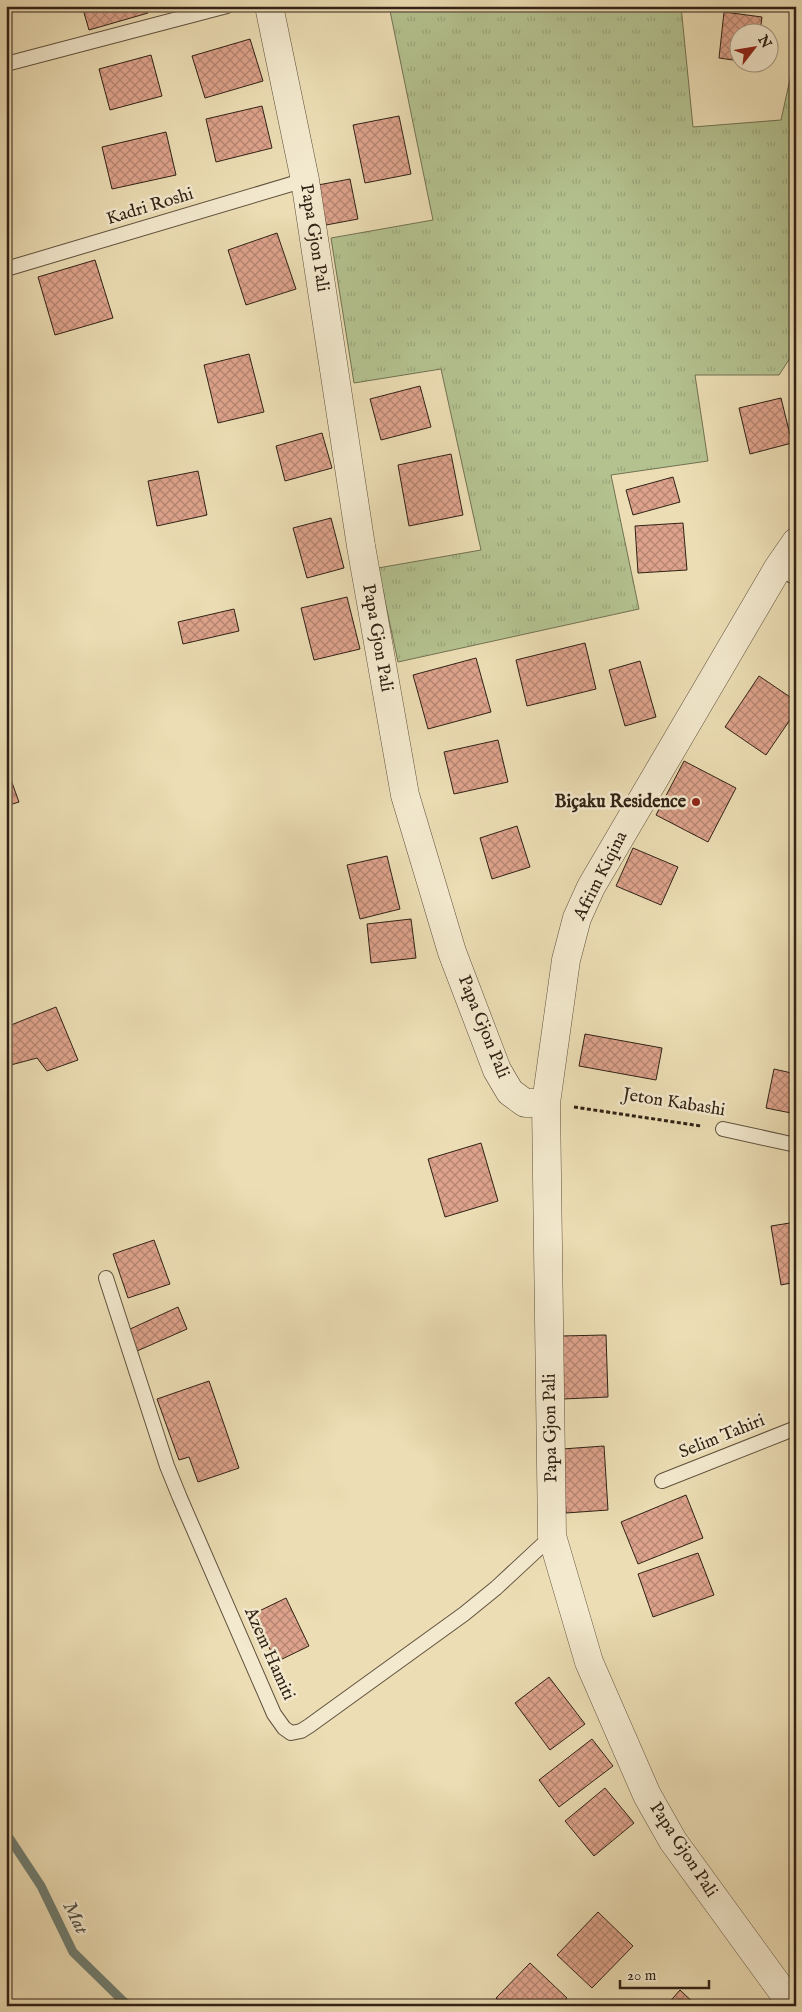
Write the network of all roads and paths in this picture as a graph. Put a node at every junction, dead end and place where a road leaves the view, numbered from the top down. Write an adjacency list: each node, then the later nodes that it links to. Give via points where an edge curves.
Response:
1 (227, 6): 3 (lane)
2 (269, 6): 4 (street, Papa Gjon Pali)
3 (6, 64)
4 (305, 180): 5 (lane, Kadri Roshi); 8 (street, Papa Gjon Pali, via 361,546 405,795 452,952 497,1070 510,1092 525,1103)
5 (6, 269)
6 (796, 542): 7 (street, Afrim Kiqina)
7 (787, 573): 8 (street, Afrim Kiqina, via 591,887 577,918 566,960)
8 (546, 1103): 9 (path, Jeton Kabashi); 14 (street, Papa Gjon Pali)
9 (723, 1129): 10 (lane, Jeton Kabashi)
10 (796, 1145)
11 (106, 1278): 14 (lane, Azem Hamiti, via 180,1498 274,1714 291,1733 309,1726 464,1614)
12 (796, 1428): 13 (lane, Selim Tahiri)
13 (662, 1481)
14 (552, 1536): 15 (street, Papa Gjon Pali, via 589,1662 648,1795 673,1842)
15 (787, 2004)

